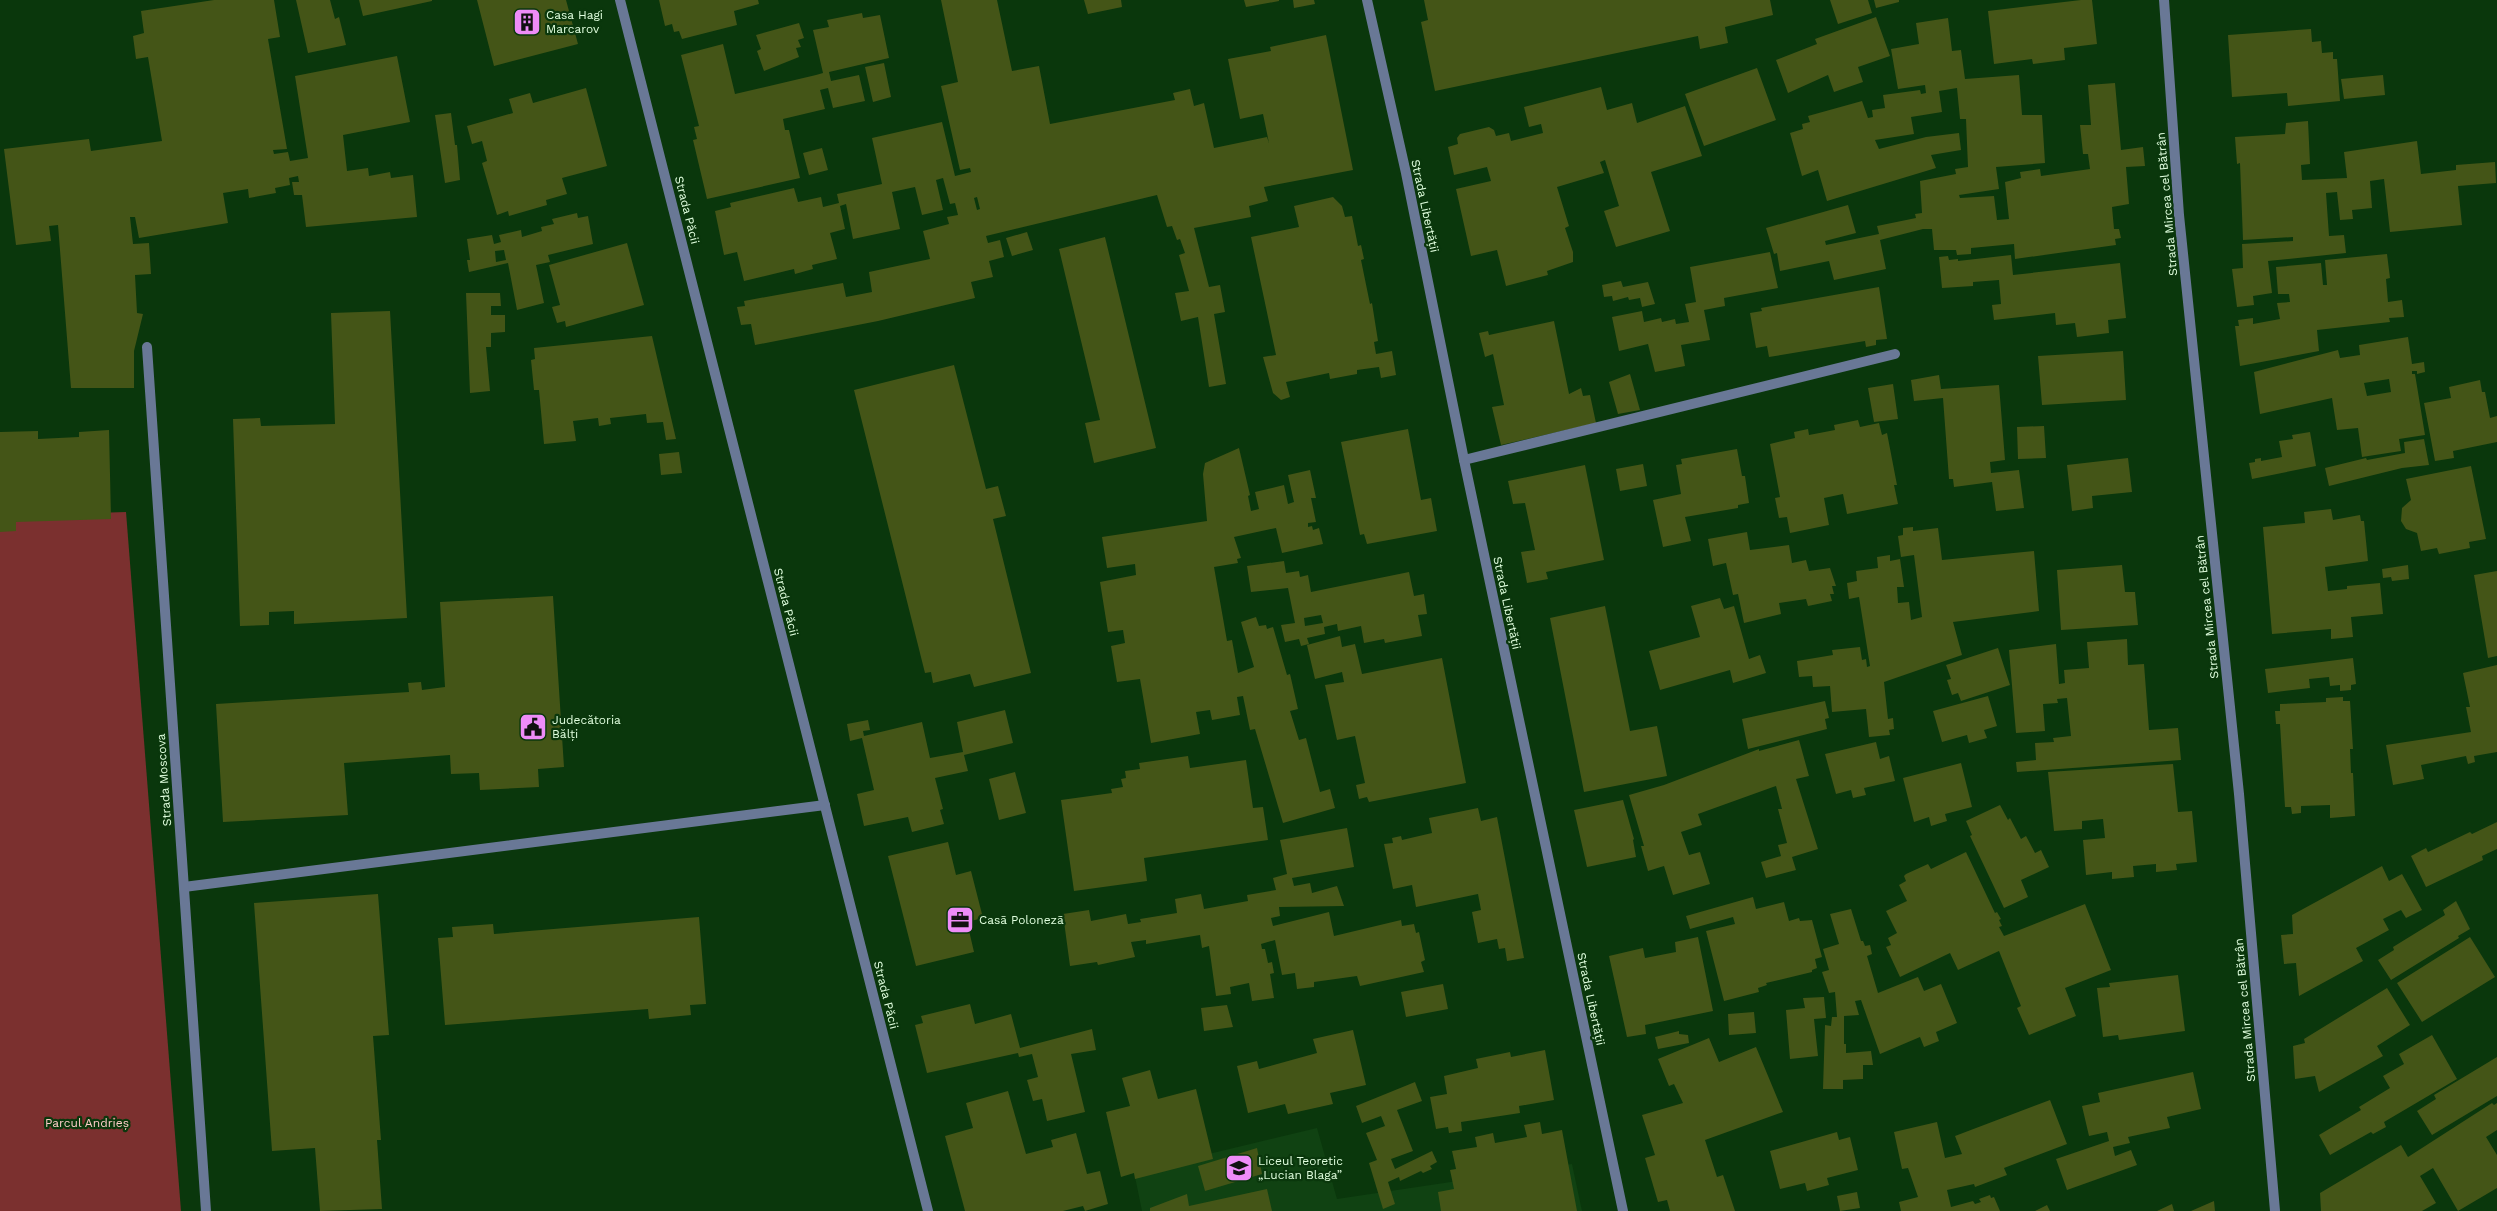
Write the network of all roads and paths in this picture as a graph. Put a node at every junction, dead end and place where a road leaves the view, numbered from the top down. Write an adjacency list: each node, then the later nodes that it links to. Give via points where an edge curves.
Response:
1 (620, 0): 7 (street, Strada Păcii)
2 (1367, 0): 6 (street, Strada Libertății)
3 (2164, 0): 12 (street, Strada Mircea cel Bătrân, via 2179,215 2239,794)
4 (147, 347): 8 (street, Strada Moscova)
5 (1895, 354): 6 (street)
6 (1464, 460): 11 (street, Strada Libertății)
7 (825, 805): 8 (street); 10 (street, Strada Păcii)
8 (184, 887): 9 (street, Strada Moscova)
9 (206, 1211)
10 (928, 1211)
11 (1623, 1211)
12 (2275, 1211)

